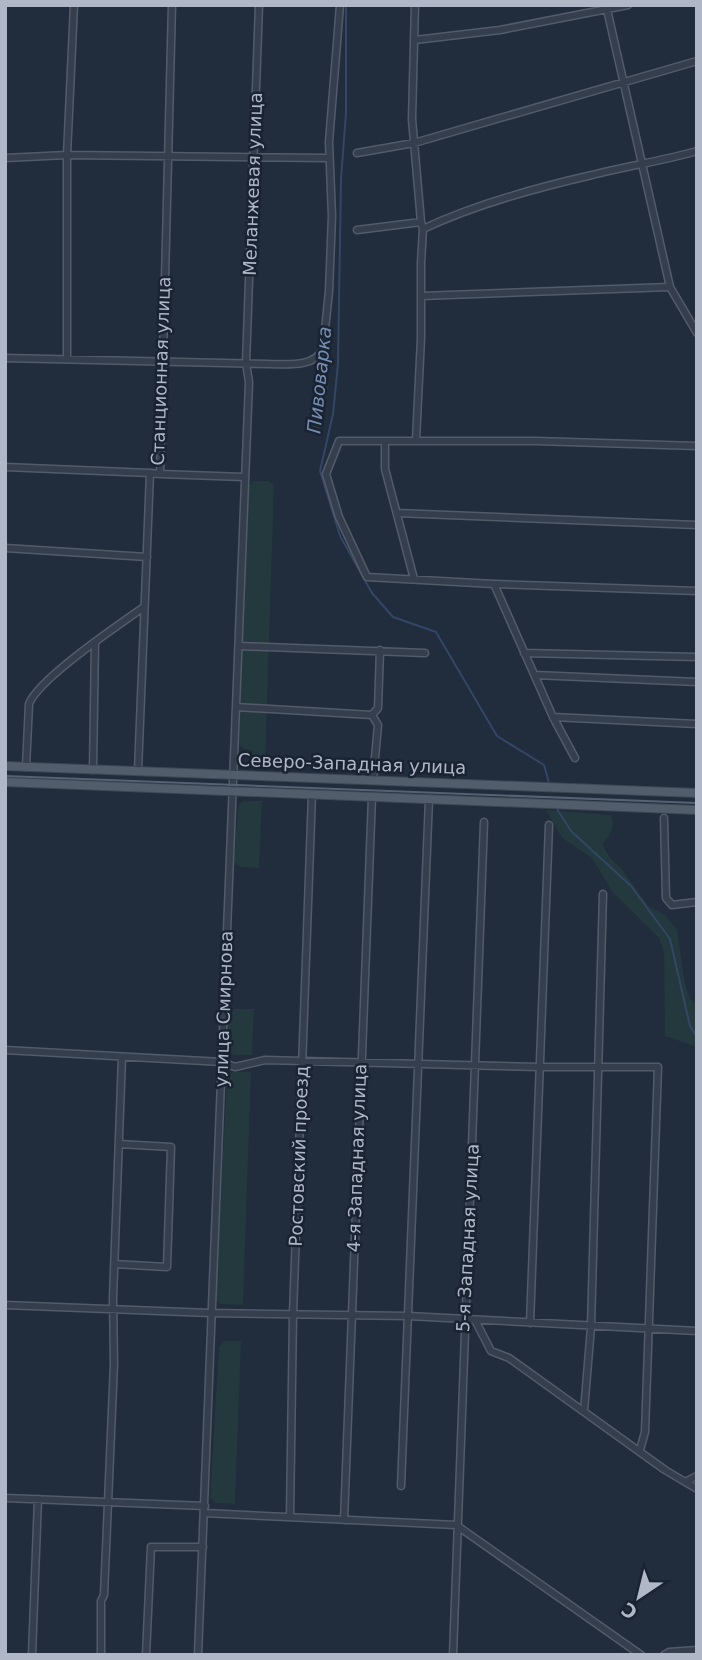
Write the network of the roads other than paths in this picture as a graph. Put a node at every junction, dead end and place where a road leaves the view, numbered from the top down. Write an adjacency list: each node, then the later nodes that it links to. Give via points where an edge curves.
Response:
1 (74, 5): 14 (street)
2 (172, 5): 15 (street, Станционная улица)
3 (259, 5): 16 (street, Меланжевая улица)
4 (340, 5): 18 (street)
5 (415, 5): 8 (street)
6 (628, 5): 7 (street)
7 (606, 8): 8 (street, via 500,30); 10 (street)
8 (415, 40): 11 (street)
9 (697, 61): 10 (street)
10 (624, 83): 11 (street); 19 (street)
11 (414, 143): 13 (street); 20 (street)
12 (697, 150): 19 (street)
13 (357, 153)
14 (67, 155): 15 (street); 17 (street); 26 (street)
15 (167, 157): 16 (street); 27 (street, Станционная улица)
16 (255, 157): 18 (street); 28 (street, Меланжевая улица)
17 (5, 158)
18 (329, 158): 28 (street, via 332,216 323,349 306,362)
19 (642, 165): 20 (street, via 525,193); 22 (street)
20 (422, 225): 21 (street); 23 (street)
21 (358, 230)
22 (670, 287): 23 (street); 24 (street)
23 (421, 296): 29 (street)
24 (697, 333)
25 (5, 358): 26 (street)
26 (67, 359): 27 (street)
27 (164, 361): 28 (street); 34 (street, Станционная улица)
28 (246, 363): 35 (street, улица Смирнова)
29 (415, 440): 30 (street); 31 (street)
30 (386, 442): 36 (street, via 384,469); 40 (street, via 340,441 326,474 367,577)
31 (697, 446)
32 (5, 467): 33 (street)
33 (150, 473): 34 (street, Станционная улица); 39 (street, Станционная улица)
34 (160, 474): 35 (street)
35 (244, 477): 45 (street, улица Смирнова)
36 (397, 513): 37 (street); 40 (street)
37 (697, 525)
38 (5, 548): 39 (street)
39 (147, 556): 43 (street, Станционная улица)
40 (414, 579): 41 (street)
41 (494, 584): 42 (street); 48 (street)
42 (697, 590)
43 (144, 607): 44 (street); 60 (street, Станционная улица)
44 (95, 642): 58 (street, via 32,697); 59 (street)
45 (239, 646): 46 (street); 52 (street, улица Смирнова)
46 (380, 650): 47 (street); 53 (street, via 378,708)
47 (425, 653)
48 (524, 653): 49 (street); 50 (street)
49 (697, 657)
50 (535, 675): 51 (street); 54 (street)
51 (697, 682)
52 (236, 707): 53 (street); 61 (street, улица Смирнова)
53 (372, 715): 62 (street, via 378,725)
54 (553, 717): 55 (street); 56 (street)
55 (697, 724)
56 (575, 758)
57 (5, 766): 58 (main road, Северо-Западная улица)
58 (26, 766): 59 (main road, Северо-Западная улица)
59 (93, 769): 60 (main road, Северо-Западная улица)
60 (138, 771): 61 (main road, Северо-Западная улица)
61 (232, 775): 62 (main road, Северо-Западная улица); 64 (street, улица Смирнова)
62 (373, 780): 65 (main road, Северо-Западная улица)
63 (5, 782): 64 (main road, Северо-Западная улица)
64 (232, 791): 66 (main road, Северо-Западная улица); 78 (street, улица Смирнова)
65 (697, 793)
66 (312, 794): 67 (main road, Северо-Западная улица); 79 (street, Ростовский проезд)
67 (372, 797): 68 (main road, Северо-Западная улица); 77 (street, 4-я Западная улица)
68 (429, 799): 69 (main road, Северо-Западная улица); 80 (street)
69 (697, 810)
70 (664, 818): 74 (street, via 666,898 672,905)
71 (484, 822): 81 (street, 5-я Западная улица)
72 (549, 825): 82 (street)
73 (603, 894): 83 (street)
74 (697, 902)
75 (5, 1050): 76 (street)
76 (122, 1057): 78 (street); 84 (street)
77 (360, 1061): 79 (street); 80 (street); 90 (street, 4-я Западная улица)
78 (222, 1062): 79 (street, via 235,1068 265,1060); 88 (street, улица Смирнова)
79 (303, 1062): 89 (street, Ростовский проезд)
80 (418, 1063): 81 (street); 91 (street)
81 (476, 1066): 82 (street); 92 (street, 5-я Западная улица)
82 (538, 1067): 83 (street); 94 (street)
83 (597, 1067): 95 (street); 96 (street, via 658,1067)
84 (119, 1144): 85 (street); 85 (street, via 171,1147 167,1267)
85 (114, 1264): 87 (street)
86 (5, 1305): 87 (street)
87 (113, 1308): 88 (street); 106 (street)
88 (210, 1313): 89 (street); 107 (street, улица Смирнова)
89 (293, 1314): 90 (street); 108 (street, Ростовский проезд)
90 (351, 1315): 91 (street); 109 (street, 4-я Западная улица)
91 (408, 1317): 92 (street); 102 (street)
92 (465, 1320): 93 (street); 110 (street, 5-я Западная улица)
93 (475, 1320): 94 (street); 98 (street, via 491,1351 509,1358)
94 (530, 1323): 95 (street)
95 (591, 1327): 96 (street); 98 (street)
96 (648, 1329): 97 (street); 99 (street, via 645,1432)
97 (697, 1331)
98 (584, 1411): 99 (street)
99 (640, 1450): 101 (street)
100 (697, 1476): 101 (street)
101 (687, 1481): 103 (street)
102 (401, 1486)
103 (697, 1489)
104 (5, 1498): 105 (street)
105 (38, 1499): 106 (street); 113 (street)
106 (107, 1503): 107 (street); 114 (street)
107 (204, 1509): 108 (street); 111 (street, улица Смирнова)
108 (290, 1517): 109 (street)
109 (344, 1520): 110 (street)
110 (456, 1525): 117 (street, 5-я Западная улица); 118 (street)
111 (203, 1547): 115 (street, via 151,1547); 116 (street, улица Смирнова)
112 (697, 1650): 119 (street)
113 (32, 1655)
114 (101, 1655)
115 (146, 1655)
116 (198, 1655)
117 (453, 1655)
118 (640, 1655)
119 (664, 1655)

